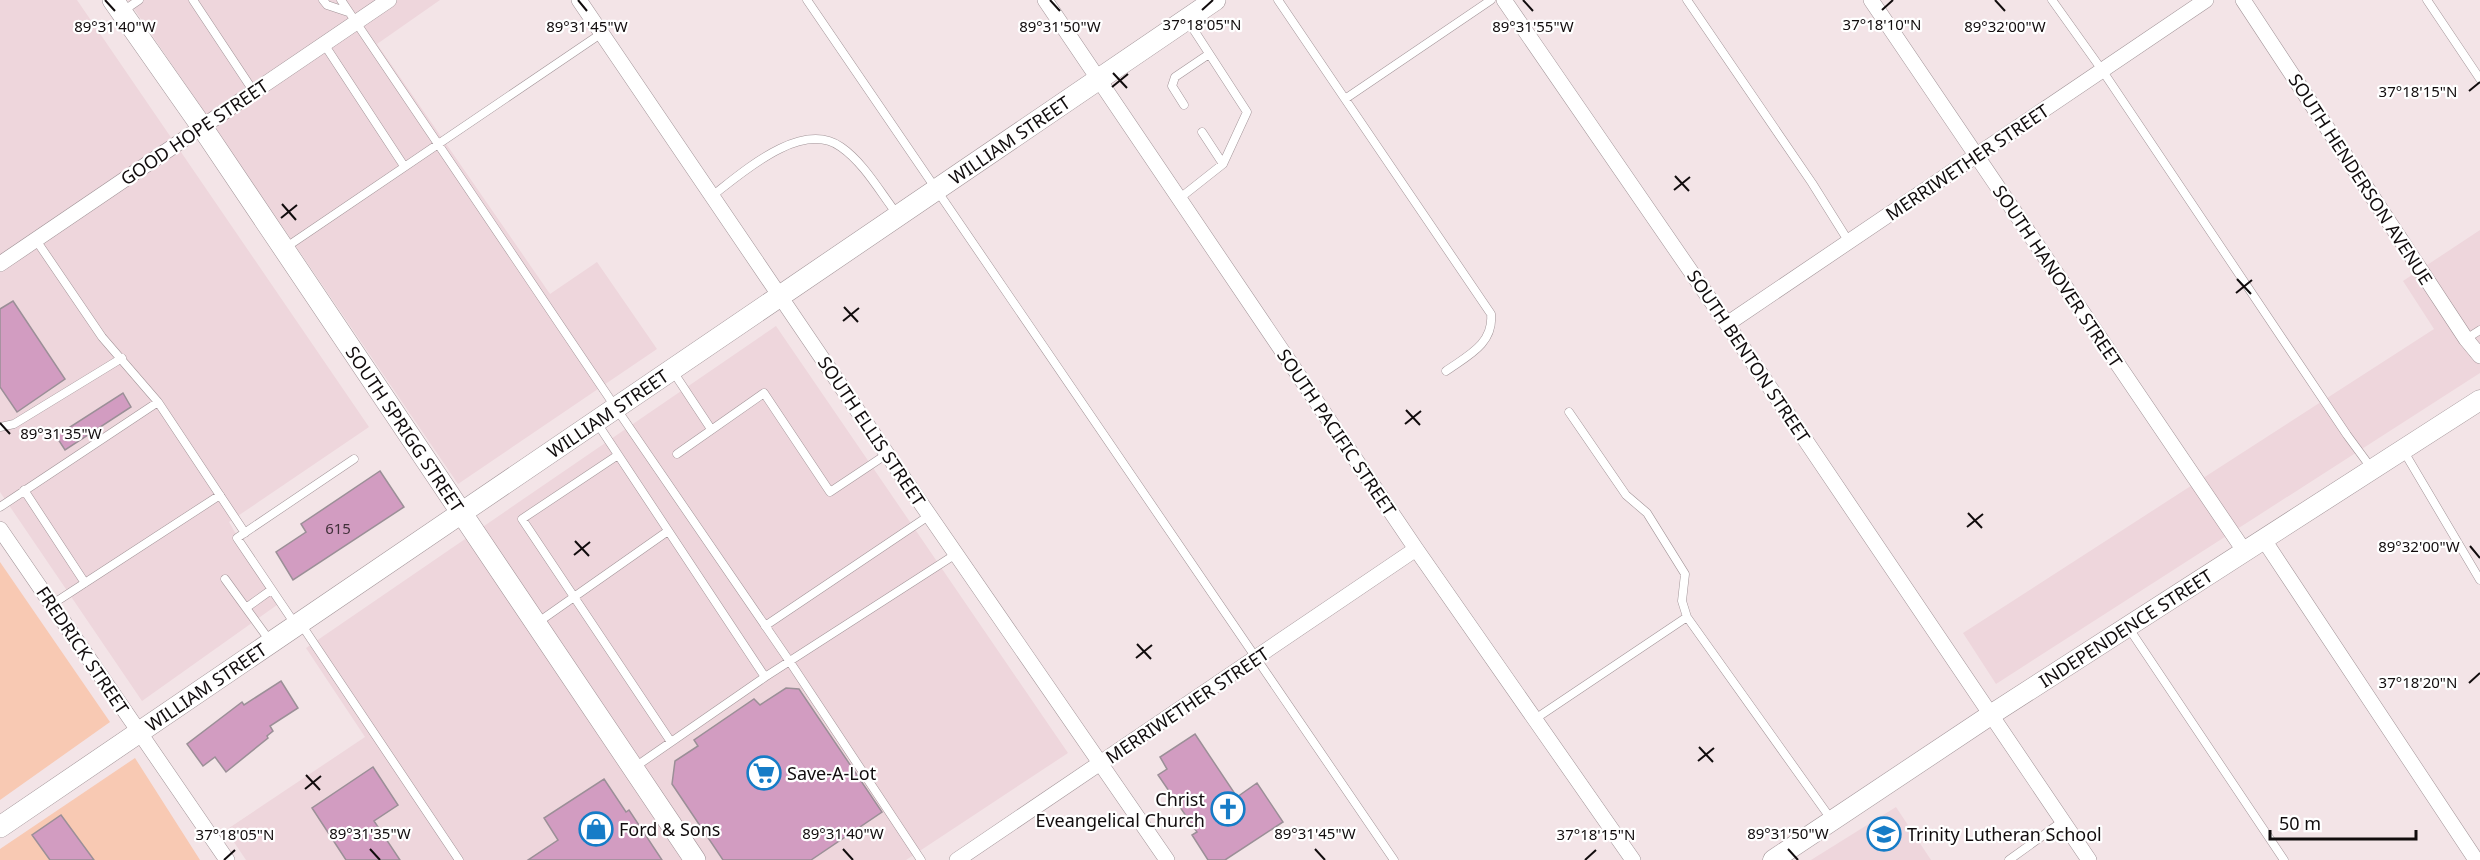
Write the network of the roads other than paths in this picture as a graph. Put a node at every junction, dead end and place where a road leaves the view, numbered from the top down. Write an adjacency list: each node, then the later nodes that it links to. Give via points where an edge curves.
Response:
1 (139, 0): 19 (lane)
2 (193, 0): 28 (lane)
3 (323, 0): 20 (lane)
4 (341, 0): 20 (lane)
5 (388, 0): 20 (street, GOOD HOPE STREET)
6 (579, 0): 22 (street, SOUTH ELLIS STREET)
7 (807, 0): 37 (lane)
8 (1045, 0): 26 (street, SOUTH PACIFIC STREET)
9 (1215, 0): 21 (main road, WILLIAM STREET)
10 (1278, 0): 29 (lane)
11 (1491, 0): 29 (lane)
12 (1504, 0): 46 (street, SOUTH BENTON STREET)
13 (1687, 0): 42 (lane)
14 (1871, 0): 34 (street, SOUTH HANOVER STREET)
15 (2052, 0): 25 (lane)
16 (2206, 0): 25 (street, MERRIWETHER STREET)
17 (2243, 0): 48 (street, SOUTH HENDERSON AVENUE)
18 (2427, 0): 27 (lane)
19 (117, 6): 31 (main road, SOUTH SPRIGG STREET)
20 (352, 17): 23 (street, GOOD HOPE STREET); 33 (lane)
21 (1187, 19): 24 (lane); 26 (main road, WILLIAM STREET)
22 (602, 33): 33 (lane); 38 (street, SOUTH ELLIS STREET)
23 (324, 44): 28 (street, GOOD HOPE STREET); 36 (lane)
24 (1209, 54): 30 (lane, via 1175,77 1172,86); 35 (lane, via 1247,112)
25 (2102, 70): 34 (street, MERRIWETHER STREET); 65 (lane)
26 (1099, 79): 37 (main road, WILLIAM STREET); 39 (street, SOUTH PACIFIC STREET)
27 (2480, 80)
28 (254, 92): 31 (street, GOOD HOPE STREET)
29 (1345, 99): 52 (lane, via 1491,314 1488,337)
30 (1184, 105)
31 (202, 127): 41 (street, GOOD HOPE STREET); 43 (main road, SOUTH SPRIGG STREET)
32 (1202, 132): 35 (lane)
33 (437, 144): 36 (lane); 55 (lane)
34 (1976, 156): 42 (street, MERRIWETHER STREET); 76 (street, SOUTH HANOVER STREET)
35 (1223, 164): 39 (lane)
36 (404, 166): 43 (lane)
37 (937, 189): 40 (main road, WILLIAM STREET); 91 (lane)
38 (712, 196): 40 (lane, via 782,148 822,138 841,147 862,167); 45 (street, SOUTH ELLIS STREET)
39 (1180, 198): 75 (street, SOUTH PACIFIC STREET)
40 (898, 215): 45 (main road, WILLIAM STREET)
41 (36, 240): 44 (street, GOOD HOPE STREET); 50 (lane, via 102,337)
42 (1849, 242): 46 (street, MERRIWETHER STREET)
43 (284, 249): 69 (main road, SOUTH SPRIGG STREET)
44 (0, 264)
45 (780, 296): 51 (main road, WILLIAM STREET); 62 (street, SOUTH ELLIS STREET)
46 (1727, 324): 94 (street, SOUTH BENTON STREET)
47 (2480, 330): 48 (lane)
48 (2466, 339): 49 (street, SOUTH HENDERSON AVENUE)
49 (2480, 356)
50 (122, 358): 54 (lane); 58 (lane, via 14,424)
51 (671, 370): 55 (main road, WILLIAM STREET); 59 (lane)
52 (1446, 371)
53 (2480, 400): 60 (street, INDEPENDENCE STREET)
54 (158, 402): 66 (lane); 67 (lane)
55 (616, 408): 57 (main road, WILLIAM STREET); 88 (lane)
56 (1569, 412): 85 (lane, via 1626,495 1647,513 1685,574 1682,601)
57 (596, 421): 63 (lane); 69 (main road, WILLIAM STREET)
58 (0, 427)
59 (711, 429): 61 (lane); 62 (lane, via 764,393 830,492)
60 (2403, 450): 65 (street, INDEPENDENCE STREET); 79 (lane)
61 (677, 454)
62 (887, 454): 70 (street, SOUTH ELLIS STREET)
63 (618, 455): 72 (lane); 82 (lane, via 522,519)
64 (354, 459): 73 (lane)
65 (2373, 470): 74 (street, INDEPENDENCE STREET)
66 (24, 490): 68 (lane); 80 (lane)
67 (220, 495): 73 (lane); 80 (lane)
68 (0, 507)
69 (461, 513): 86 (main road, WILLIAM STREET); 87 (main road, SOUTH SPRIGG STREET)
70 (930, 515): 77 (street, SOUTH ELLIS STREET); 88 (lane)
71 (0, 530): 83 (street, FREDRICK STREET)
72 (668, 531): 82 (lane); 93 (lane)
73 (245, 533): 81 (lane, via 237,538)
74 (2264, 540): 76 (street, INDEPENDENCE STREET); 115 (street)
75 (1416, 549): 91 (street, MERRIWETHER STREET); 95 (street, SOUTH PACIFIC STREET)
76 (2245, 552): 89 (street, INDEPENDENCE STREET)
77 (956, 555): 92 (lane); 98 (street, SOUTH ELLIS STREET)
78 (225, 579): 84 (lane)
79 (2480, 580)
80 (84, 583): 83 (lane)
81 (271, 590): 84 (lane); 86 (lane)
82 (575, 596): 87 (lane); 97 (lane)
83 (51, 604): 96 (street, FREDRICK STREET)
84 (246, 608): 90 (lane)
85 (1687, 617): 95 (lane); 100 (lane)
86 (298, 624): 90 (main road, WILLIAM STREET); 105 (lane)
87 (536, 624): 99 (main road, SOUTH SPRIGG STREET)
88 (765, 626): 92 (lane)
89 (2128, 627): 94 (street, INDEPENDENCE STREET); 114 (lane)
90 (271, 642): 96 (main road, WILLIAM STREET)
91 (1257, 657): 98 (street, MERRIWETHER STREET); 109 (lane)
92 (790, 662): 93 (lane); 106 (lane)
93 (765, 677): 97 (lane)
94 (1992, 714): 100 (street, INDEPENDENCE STREET); 101 (street, SOUTH BENTON STREET)
95 (1535, 720): 110 (street, SOUTH PACIFIC STREET)
96 (139, 732): 102 (main road, WILLIAM STREET); 104 (street, FREDRICK STREET)
97 (671, 742): 99 (lane)
98 (1100, 763): 107 (street, MERRIWETHER STREET); 108 (street, SOUTH ELLIS STREET)
99 (633, 768): 103 (main road, SOUTH SPRIGG STREET)
100 (1832, 821): 111 (street, INDEPENDENCE STREET)
101 (2063, 821): 112 (lane); 113 (street, SOUTH BENTON STREET)
102 (0, 826)
103 (690, 856)
104 (227, 860)
105 (459, 860)
106 (921, 860)
107 (957, 860)
108 (1167, 860)
109 (1394, 860)
110 (1634, 860)
111 (1773, 860)
112 (2009, 860)
113 (2089, 860)
114 (2284, 860)
115 (2476, 860)

